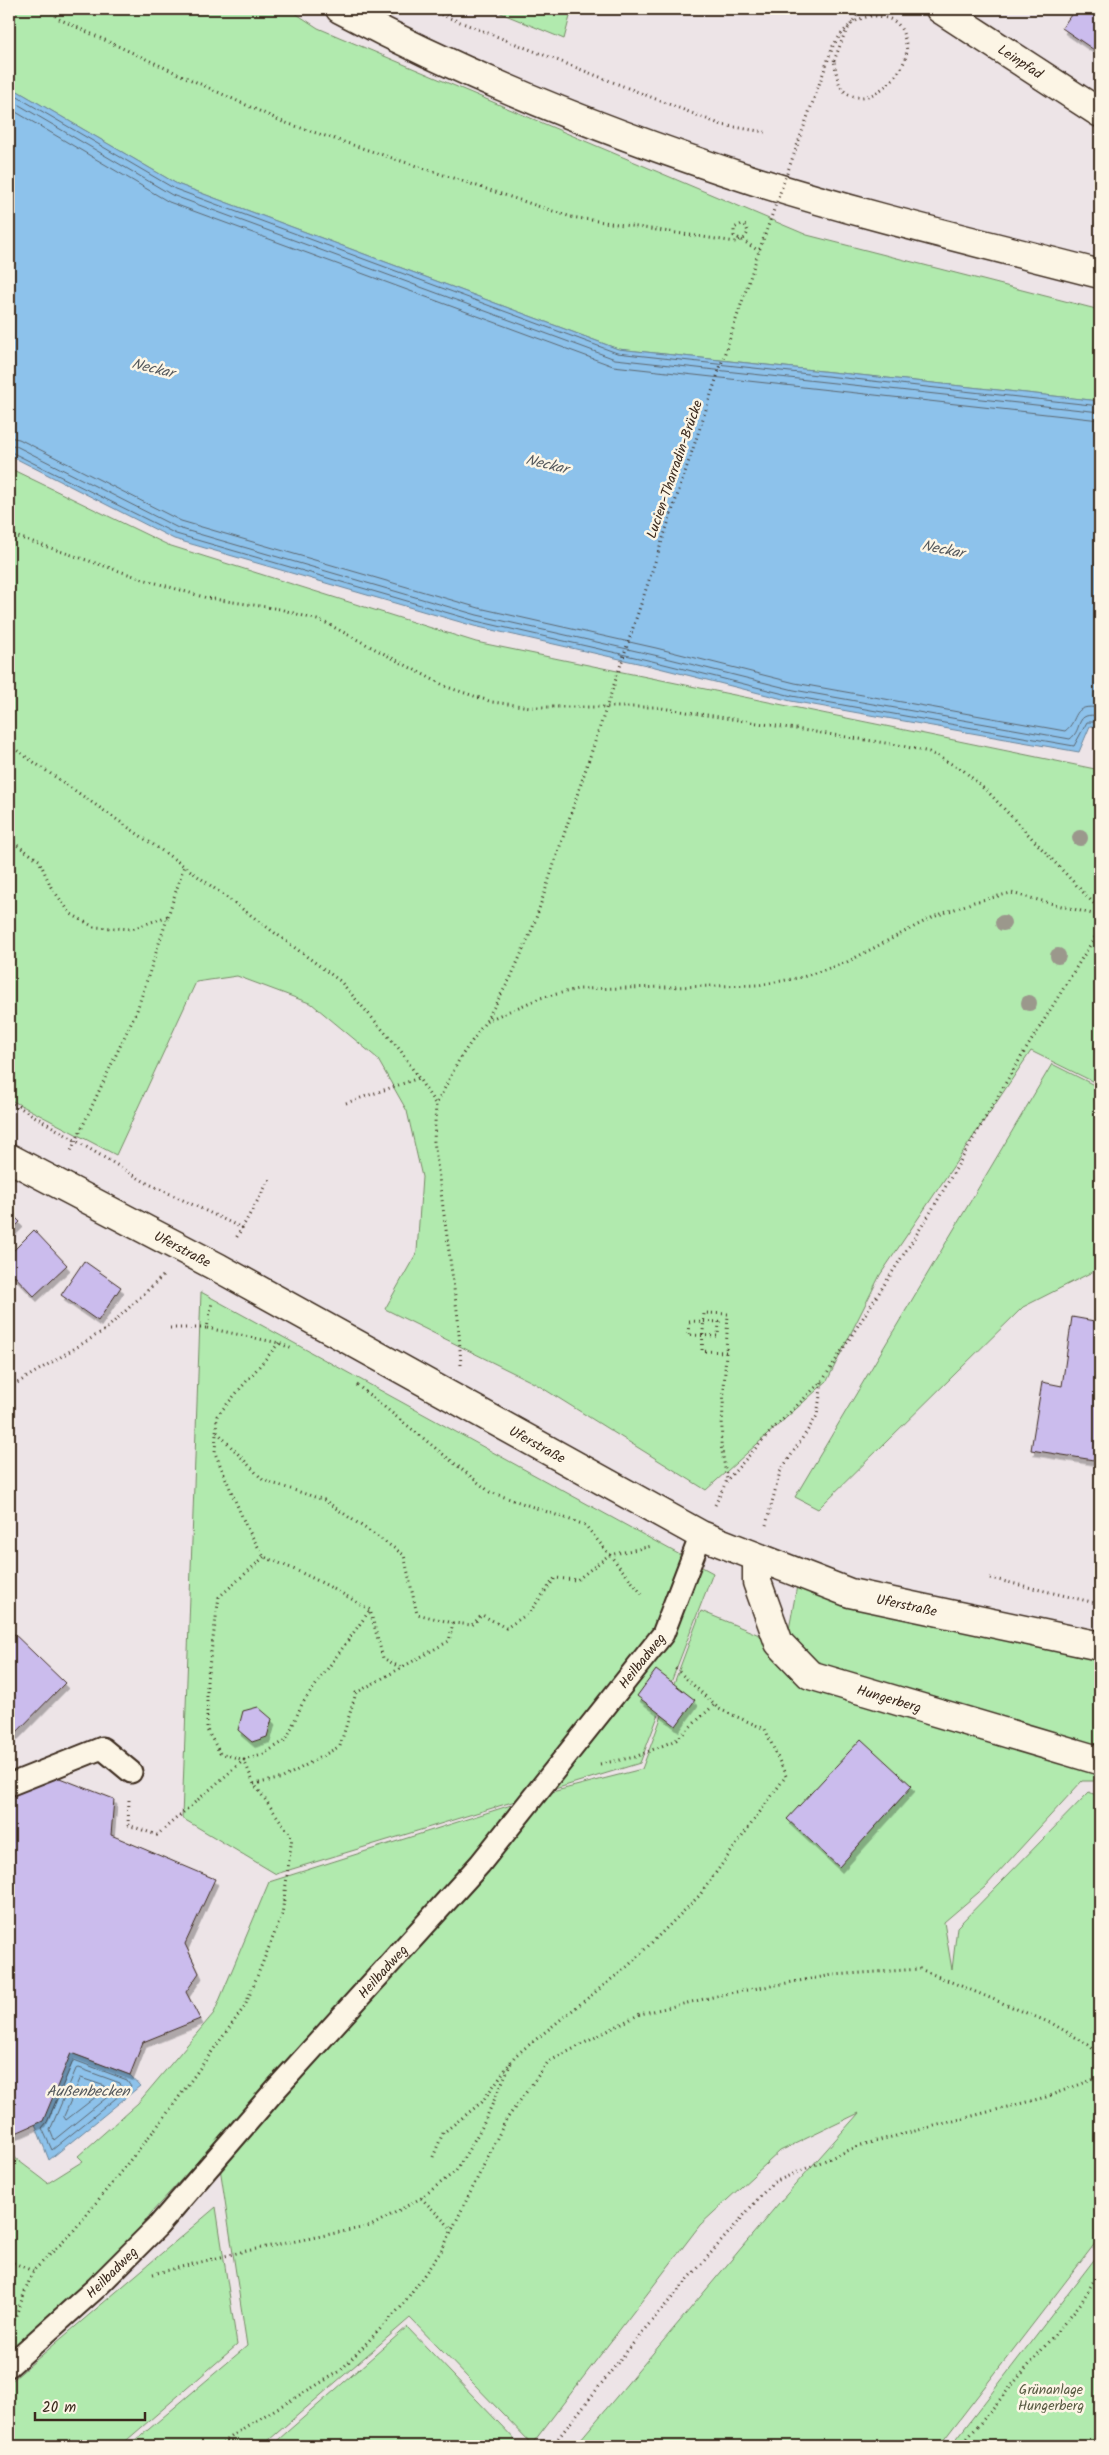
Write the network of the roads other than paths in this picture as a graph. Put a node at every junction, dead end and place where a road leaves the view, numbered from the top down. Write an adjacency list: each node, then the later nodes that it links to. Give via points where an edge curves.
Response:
1 (340, 9): 4 (street, via 520,95 624,136 757,182)
2 (940, 9): 3 (street, Leinpfad)
3 (1100, 113)
4 (1100, 274)
5 (9, 1158): 6 (street, Uferstraße, via 219,1268)
6 (700, 1535): 7 (street, Uferstraße); 12 (lane, Heilbadweg, via 663,1634 480,1864 276,2089 158,2226 96,2288)
7 (757, 1558): 8 (street, Uferstraße, via 850,1593); 9 (street, Hungerberg, via 757,1582 779,1643 810,1676)
8 (1100, 1646)
9 (1098, 1760)
10 (131, 1772): 11 (lane, via 102,1748)
11 (9, 1785)
12 (9, 2366)

